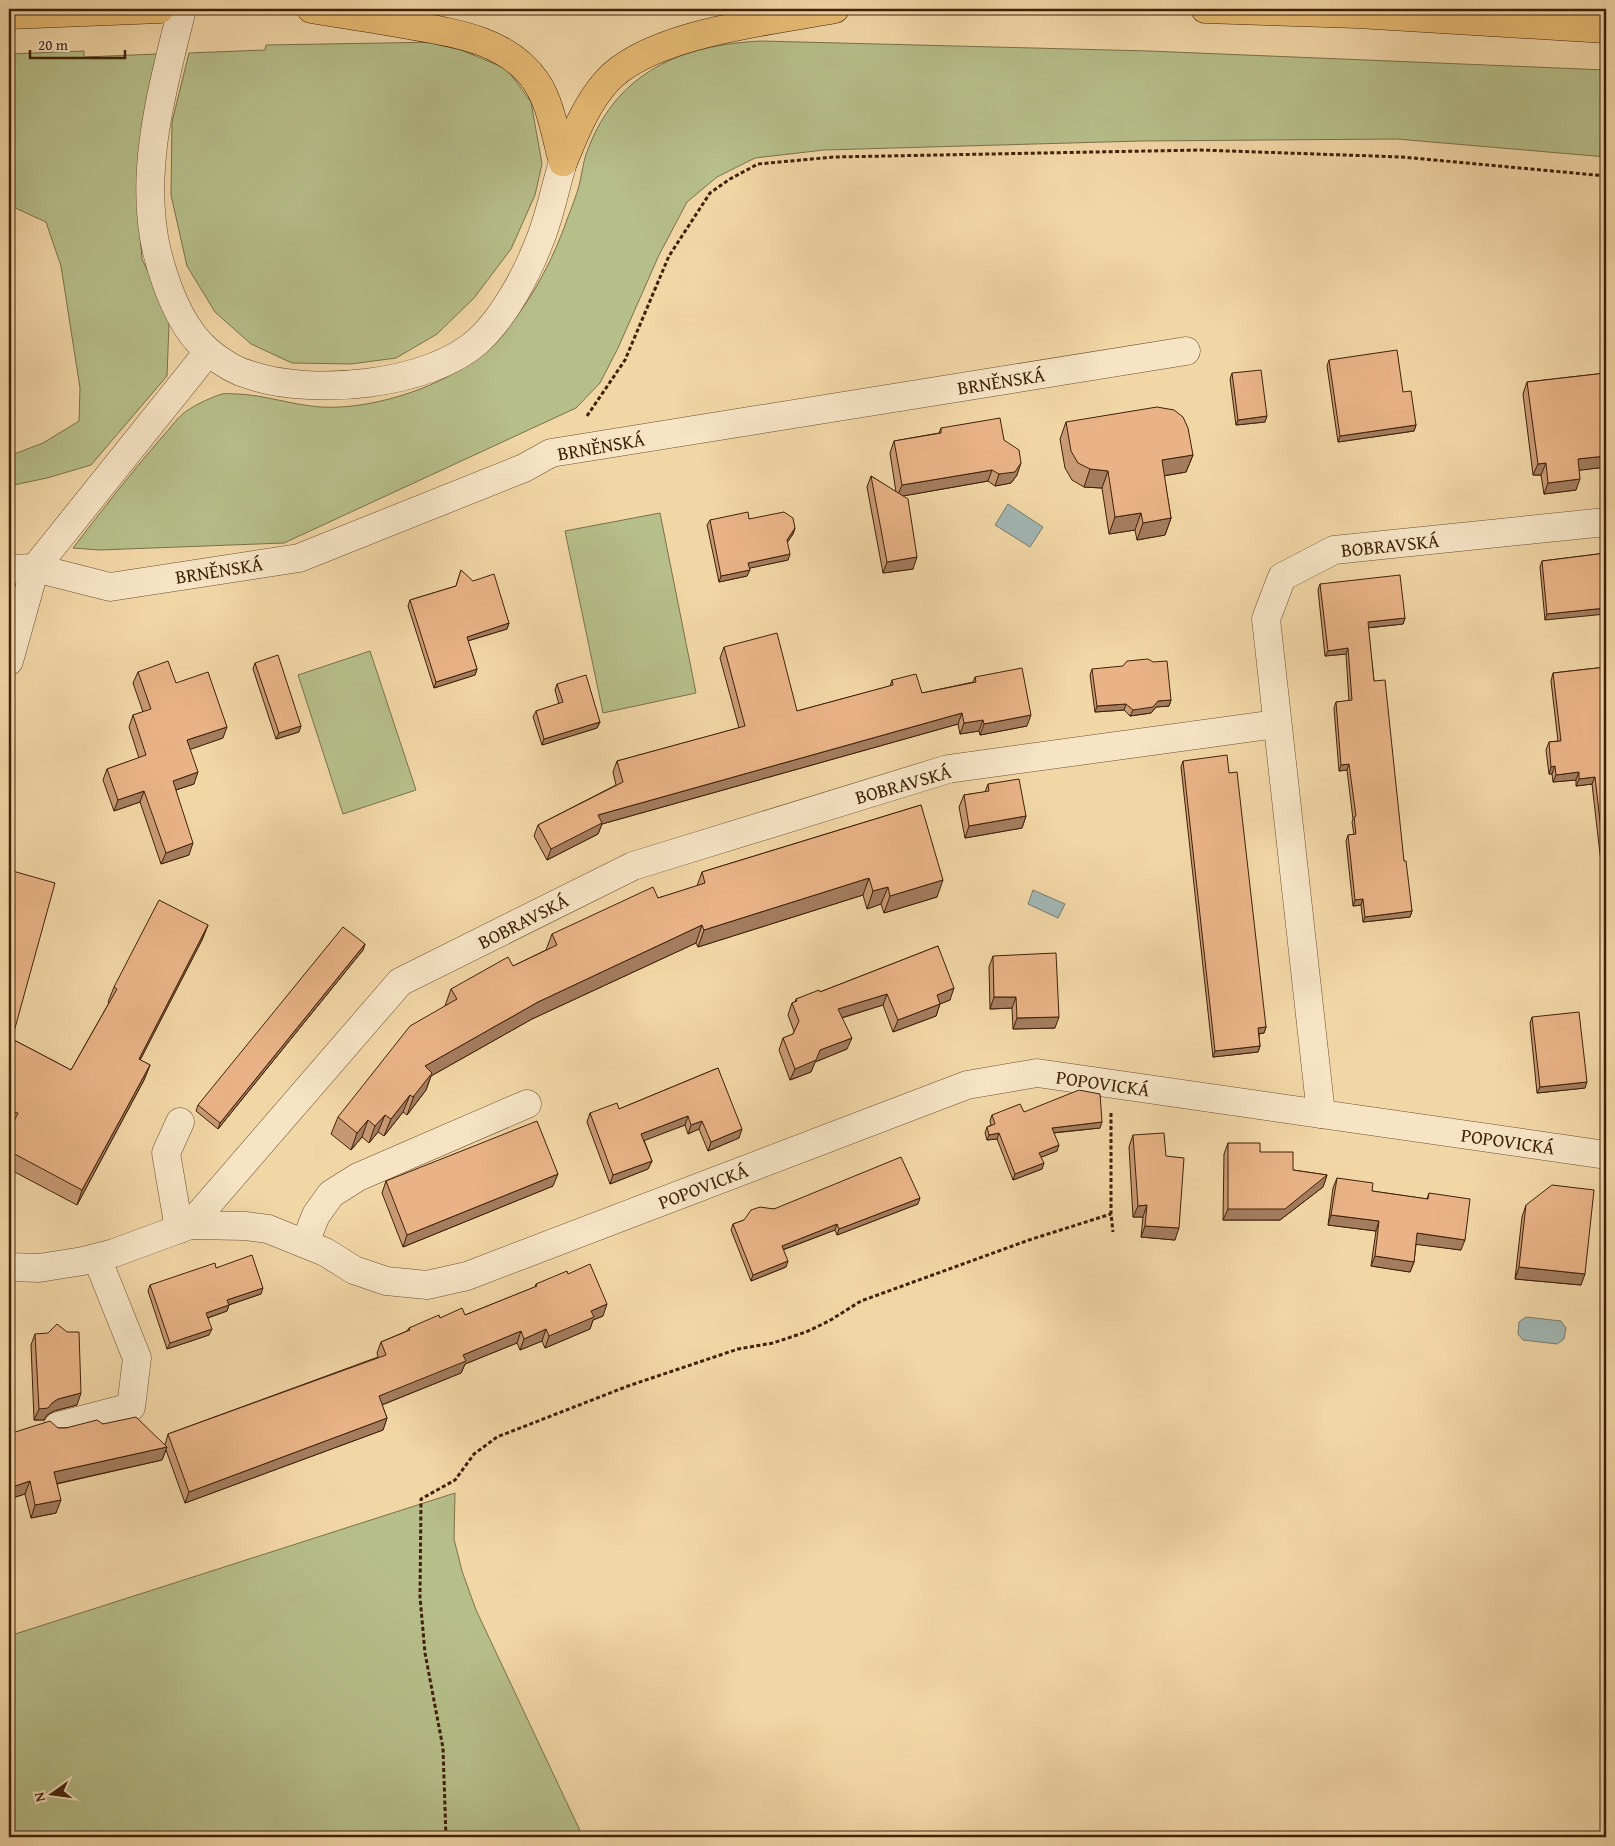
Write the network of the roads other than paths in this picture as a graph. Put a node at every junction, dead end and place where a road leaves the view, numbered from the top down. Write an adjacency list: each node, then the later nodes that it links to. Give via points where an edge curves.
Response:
1 (160, 9): 6 (highway)
2 (182, 9): 10 (street, via 157,122 151,199 157,251 168,285 180,315)
3 (311, 9): 8 (highway, via 443,31 492,46 511,56 538,84)
4 (835, 9): 8 (highway, via 706,33 637,59 622,68 596,94 581,118)
5 (1205, 9): 7 (highway, via 1358,14)
6 (9, 15)
7 (1606, 29)
8 (563, 162): 10 (street, via 540,240 525,272 496,321 461,354 444,363 404,375 331,386 249,375)
9 (1186, 351): 12 (street, BRNĚNSKÁ, via 551,453 524,468 299,558 110,587)
10 (208, 352): 12 (street)
11 (1606, 522): 14 (street, BOBRAVSKÁ, via 1334,550 1282,577 1266,619)
12 (22, 568): 13 (street)
13 (9, 661)
14 (1277, 724): 16 (street); 19 (street, BOBRAVSKÁ, via 948,769 633,866 400,982)
15 (527, 1104): 20 (street, via 358,1177 331,1194 316,1215)
16 (1321, 1114): 18 (street, POPOVICKÁ); 20 (street, POPOVICKÁ, via 1037,1074 967,1085 445,1282 427,1285 386,1281 354,1270)
17 (180, 1122): 19 (street, via 166,1154)
18 (1606, 1155)
19 (185, 1227): 20 (street, POPOVICKÁ, via 268,1229); 21 (street, POPOVICKÁ)
20 (305, 1243)
21 (97, 1258): 22 (street, POPOVICKÁ, via 39,1268); 23 (street, via 137,1358 131,1407)
22 (9, 1267)
23 (58, 1426)

